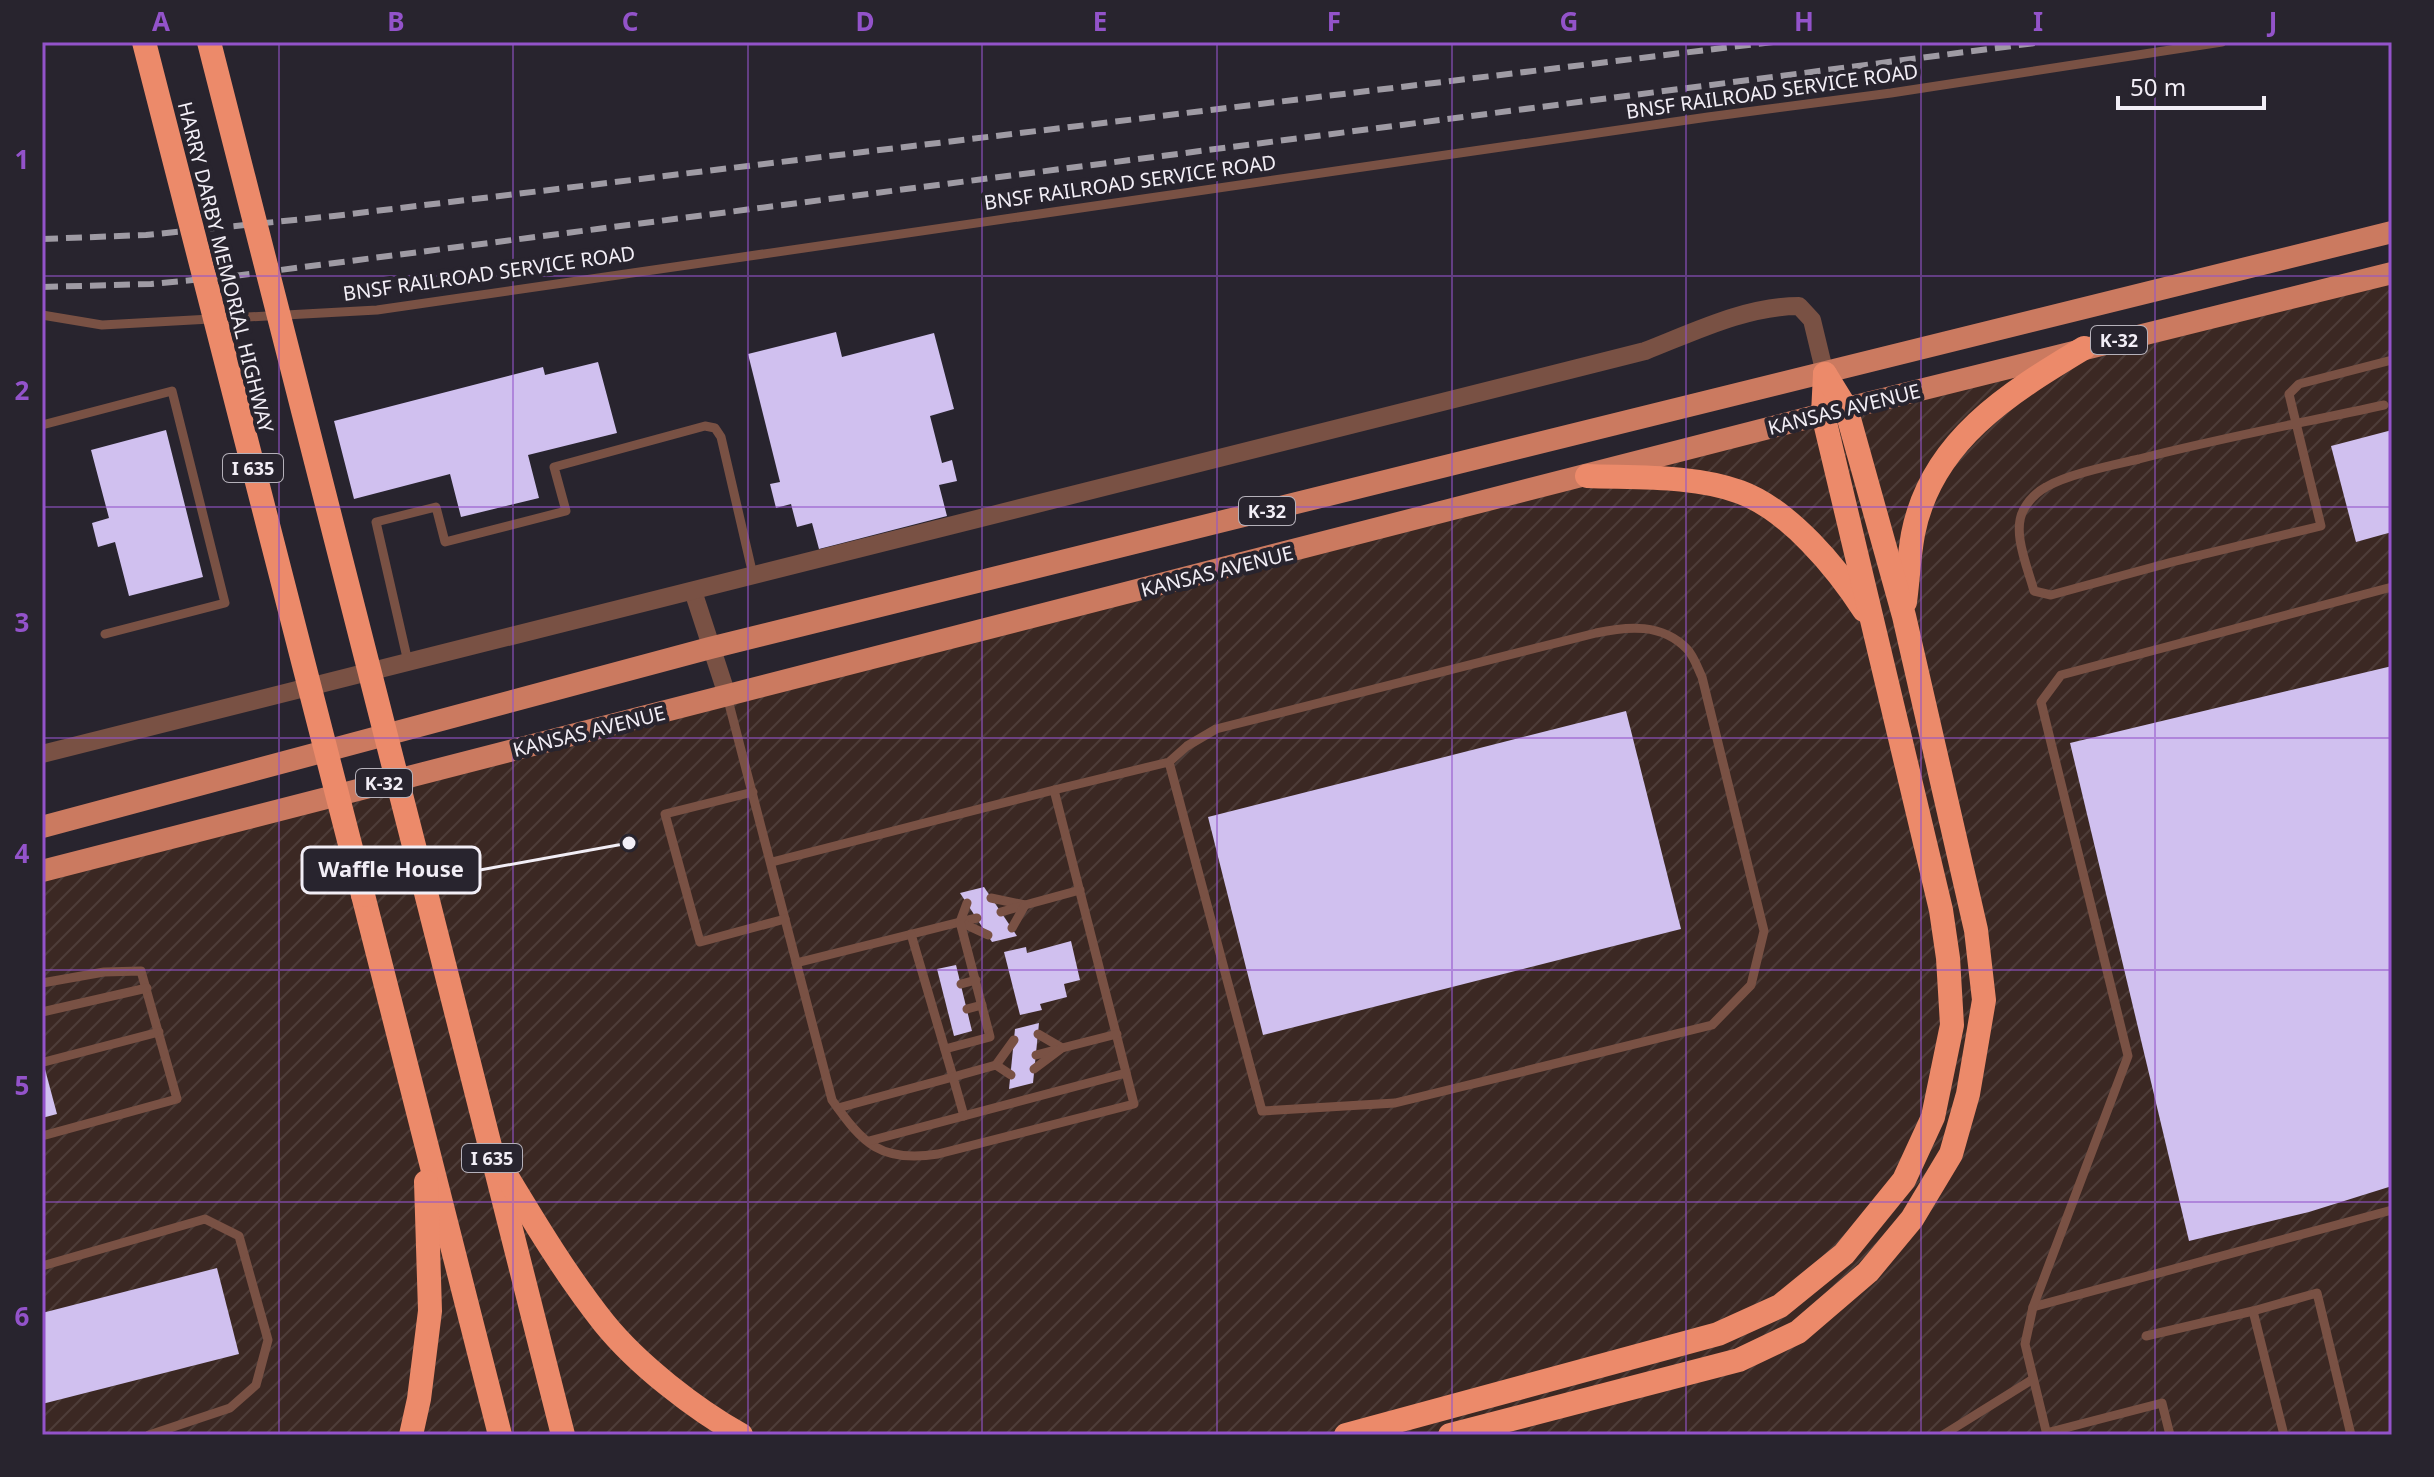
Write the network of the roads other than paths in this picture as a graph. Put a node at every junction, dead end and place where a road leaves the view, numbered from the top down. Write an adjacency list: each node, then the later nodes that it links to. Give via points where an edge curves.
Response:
1 (144, 42): 71 (highway, HARRY DARBY MEMORIAL HIGHWAY / I 635, bridge)
2 (209, 42): 73 (highway, HARRY DARBY MEMORIAL HIGHWAY / I 635, bridge)
3 (2222, 42): 6 (lane, BNSF RAILROAD SERVICE ROAD, via 377,310 102,325)
4 (2392, 232): 9 (main road, KANSAS AVENUE / K-32)
5 (2392, 273): 7 (main road, KANSAS AVENUE / K-32)
6 (42, 315)
7 (2084, 348): 11 (main road, KANSAS AVENUE / K-32); 18 (highway, via 2022,385 1959,438 1929,484 1913,532)
8 (2392, 360): 13 (lane, via 2299,384 2289,394)
9 (1825, 374): 11 (highway); 15 (street, via 1812,320 1799,306 1776,306 1645,351); 21 (main road, KANSAS AVENUE / K-32)
10 (2384, 405): 13 (lane)
11 (1835, 411): 14 (main road, KANSAS AVENUE / K-32); 18 (highway); 19 (highway)
12 (42, 425): 20 (lane, via 172,391 225,603)
13 (2297, 425): 13 (lane, via 2321,526 2051,595 2034,591 2018,527 2030,500 2046,487 2195,445)
14 (1587, 476): 19 (highway, via 1674,479 1741,493 1787,520 1841,575); 23 (main road, KANSAS AVENUE / K-32)
15 (753, 575): 17 (street); 22 (lane, via 721,437 715,428 705,426 554,467 566,511 445,542 436,507 376,522)
16 (2392, 587): 76 (lane, via 2061,675 2041,702 2128,1056)
17 (693, 591): 21 (street); 22 (street)
18 (1904, 616): 87 (highway, via 1976,930 1984,1000 1968,1094 1951,1154 1912,1219 1868,1272 1798,1332 1739,1360)
19 (1874, 626): 86 (highway, via 1941,910 1952,1025 1933,1117 1904,1180 1844,1254 1780,1306 1718,1334)
20 (105, 634)
21 (710, 648): 23 (street); 28 (main road, KANSAS AVENUE / K-32)
22 (408, 662): 24 (street)
23 (727, 695): 27 (lane); 30 (main road, KANSAS AVENUE / K-32)
24 (42, 754)
25 (1169, 762): 25 (lane, via 1262,1111 1395,1103 1712,1025 1751,985 1764,931 1702,677 1688,650 1666,633 1632,628 1596,633 1216,729); 26 (lane)
26 (1054, 790): 29 (lane); 31 (lane)
27 (753, 792): 29 (lane); 37 (lane, via 665,814 700,942)
28 (42, 827)
29 (772, 862): 37 (lane)
30 (42, 871)
31 (1080, 890): 34 (lane); 56 (lane)
32 (991, 898): 34 (lane)
33 (967, 903): 38 (lane)
34 (1025, 905): 35 (lane); 39 (lane)
35 (1001, 912)
36 (977, 918): 38 (lane)
37 (785, 919): 42 (lane)
38 (960, 922): 40 (lane); 41 (lane); 43 (lane)
39 (1012, 928)
40 (911, 934): 42 (lane); 48 (lane)
41 (988, 935)
42 (796, 963): 68 (lane)
43 (976, 980): 45 (lane); 49 (lane)
44 (42, 983): 46 (lane, via 141,971)
45 (961, 984)
46 (147, 988): 51 (lane); 54 (lane)
47 (942, 989): 48 (lane)
48 (928, 992): 53 (lane)
49 (982, 1005): 50 (lane); 59 (lane, via 990,1037)
50 (967, 1009)
51 (42, 1012)
52 (948, 1014): 53 (lane)
53 (936, 1018): 59 (lane)
54 (159, 1032): 62 (lane); 70 (lane, via 177,1099)
55 (1038, 1034): 58 (lane)
56 (1117, 1034): 58 (lane); 65 (lane)
57 (1014, 1040): 63 (lane)
58 (1062, 1048): 60 (lane); 64 (lane)
59 (945, 1049): 67 (lane)
60 (1036, 1055)
61 (1012, 1061): 63 (lane)
62 (44, 1062)
63 (996, 1065): 66 (lane); 67 (lane)
64 (1034, 1069)
65 (1126, 1073): 69 (lane); 72 (lane, via 1134,1104 910,1159 884,1152)
66 (1011, 1075)
67 (953, 1077): 68 (lane); 69 (lane)
68 (838, 1108): 72 (lane, via 854,1131)
69 (964, 1116): 72 (lane)
70 (42, 1136)
71 (425, 1139): 82 (highway, via 430,1311); 83 (highway, HARRY DARBY MEMORIAL HIGHWAY / I 635)
72 (869, 1141)
73 (489, 1146): 84 (highway, HARRY DARBY MEMORIAL HIGHWAY / I 635); 85 (highway, via 559,1263 606,1326 657,1375)
74 (2392, 1210): 76 (lane)
75 (42, 1266): 81 (lane, via 205,1219 239,1236 268,1340 256,1385 230,1408)
76 (2033, 1307): 79 (lane, via 2025,1344)
77 (2253, 1311): 78 (lane); 90 (lane); 91 (lane, via 2317,1293)
78 (2146, 1336)
79 (2033, 1379): 80 (lane); 88 (lane)
80 (2047, 1434): 89 (lane, via 2162,1403)
81 (149, 1435)
82 (411, 1435)
83 (500, 1435)
84 (563, 1435)
85 (741, 1435)
86 (1346, 1435)
87 (1450, 1435)
88 (1943, 1435)
89 (2170, 1435)
90 (2284, 1435)
91 (2351, 1435)

